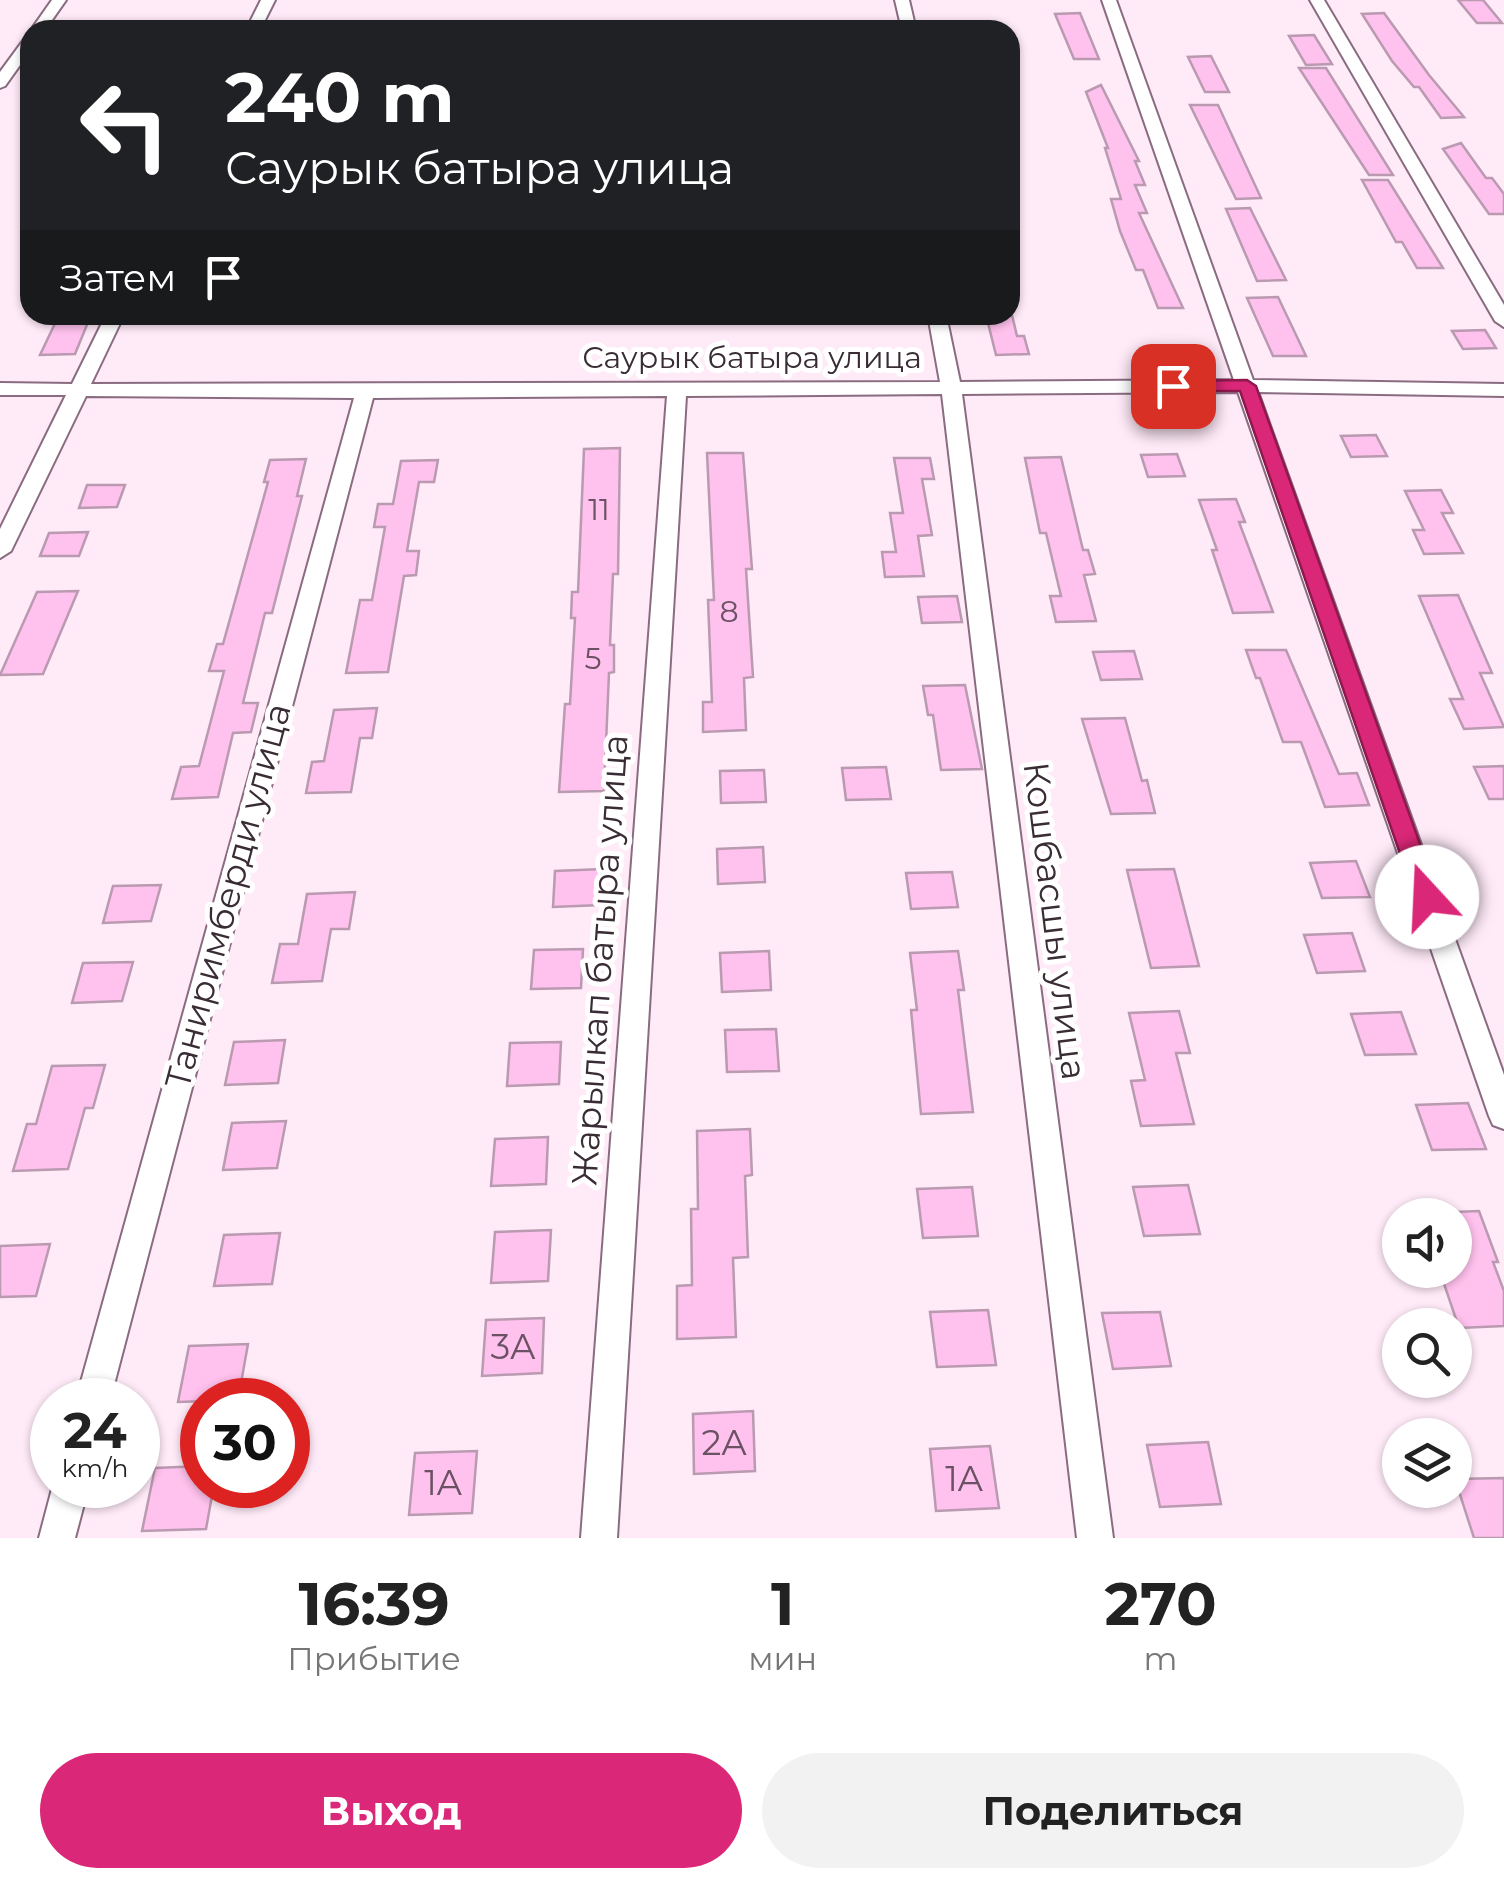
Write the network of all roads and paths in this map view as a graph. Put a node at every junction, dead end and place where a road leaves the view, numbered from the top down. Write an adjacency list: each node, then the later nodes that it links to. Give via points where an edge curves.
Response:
1 (1109, 0): 8 (street)
2 (1317, 0): 5 (street)
3 (20, 55): 4 (street)
4 (0, 83)
5 (1504, 321)
6 (110, 325): 11 (street)
7 (938, 325): 9 (street, Кошбасшы улица)
8 (1247, 386): 9 (street, Саурык батыра улица); 13 (street, Саурык батыра улица); 16 (street)
9 (951, 387): 12 (street, Саурык батыра улица); 21 (street, Кошбасшы улица)
10 (0, 388): 11 (street, Саурык батыра улица)
11 (80, 388): 14 (street, Саурык батыра улица); 15 (street)
12 (676, 388): 14 (street, Саурык батыра улица); 20 (street, Жарылкап батыра улица)
13 (1504, 390)
14 (364, 392): 17 (street, Таниримберди улица)
15 (0, 551)
16 (1504, 1116)
17 (100, 1378)
18 (65, 1508): 19 (street)
19 (57, 1538)
20 (599, 1538)
21 (1095, 1538)

